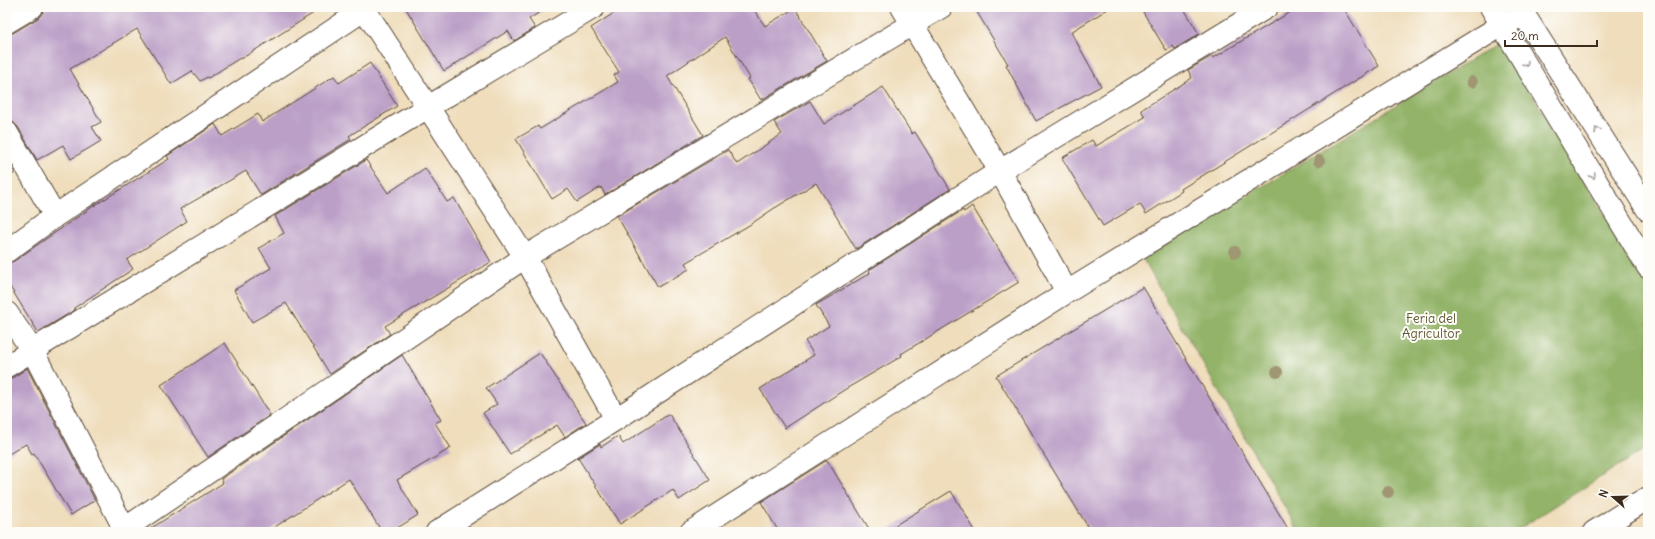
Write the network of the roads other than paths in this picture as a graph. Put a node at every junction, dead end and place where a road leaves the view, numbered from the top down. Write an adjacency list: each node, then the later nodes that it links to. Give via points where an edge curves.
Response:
1 (32, 7): 9 (main road)
2 (594, 7): 10 (main road)
3 (941, 7): 7 (main road)
4 (1267, 7): 12 (main road)
5 (365, 8): 10 (main road); 14 (main road)
6 (1521, 11): 8 (main road); 13 (main road, one-way to 6)
7 (907, 16): 12 (main road); 16 (main road)
8 (1496, 16): 17 (main road, one-way to 17); 18 (main road)
9 (7, 22)
10 (428, 106): 16 (main road); 20 (main road)
11 (7, 133): 14 (main road)
12 (1000, 171): 18 (main road); 22 (main road)
13 (1648, 210)
14 (55, 216): 15 (main road)
15 (7, 250)
16 (525, 257): 22 (main road); 24 (main road)
17 (1648, 268)
18 (1067, 292): 26 (main road)
19 (7, 313): 20 (main road)
20 (32, 350): 21 (main road); 24 (main road)
21 (7, 366)
22 (616, 419): 25 (main road)
23 (1648, 498): 27 (main road)
24 (123, 531)
25 (437, 532)
26 (691, 532)
27 (1594, 532)

